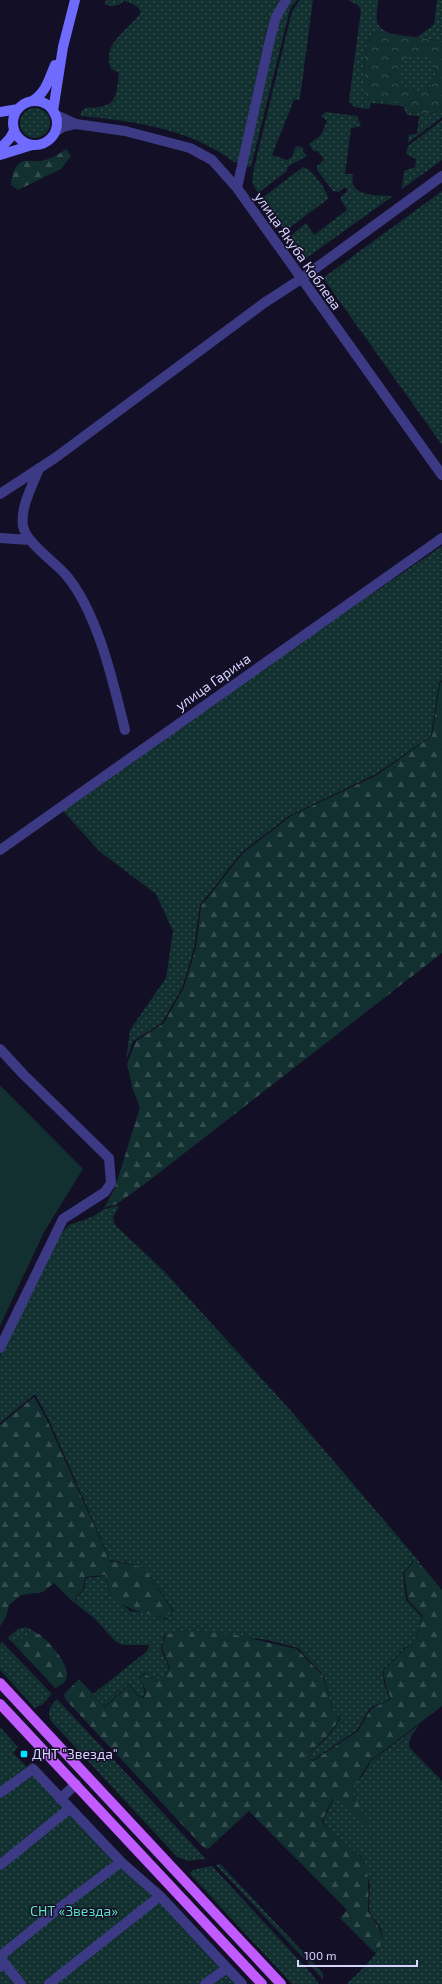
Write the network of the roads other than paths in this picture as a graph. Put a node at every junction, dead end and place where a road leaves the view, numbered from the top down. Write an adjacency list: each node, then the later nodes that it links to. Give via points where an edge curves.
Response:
1 (75, 0): 3 (main road)
2 (286, 0): 15 (street, via 276,17 270,39)
3 (63, 46): 4 (main road, via 45,90); 7 (main road)
4 (32, 102): 5 (main road, via 27,102); 7 (main road, via 41,102)
5 (18, 109): 6 (main road); 9 (main road, via 13,118)
6 (0, 112): 9 (main road)
7 (53, 112): 8 (street, улица Якуба Коблева); 10 (main road)
8 (76, 124): 10 (street, улица Якуба Коблева); 15 (street, улица Якуба Коблева, via 125,131 190,148 212,160)
9 (14, 128): 11 (main road, via 19,138); 12 (main road, via 10,138)
10 (55, 132): 11 (main road, via 45,142)
11 (34, 144): 13 (main road)
12 (0, 149)
13 (0, 155)
14 (442, 176): 16 (street)
15 (237, 188): 16 (street, улица Якуба Коблева)
16 (301, 279): 17 (street, via 264,303); 18 (street, улица Якуба Коблева)
17 (40, 468): 19 (street); 22 (street, via 23,514 23,526)
18 (442, 475)
19 (0, 494)
20 (0, 538): 22 (street)
21 (442, 538): 24 (street, улица Гарина)
22 (30, 540): 23 (street, via 66,575 88,608)
23 (125, 730)
24 (0, 850)
25 (0, 1049): 26 (street, via 109,1158 111,1183 105,1192 63,1218)
26 (0, 1348)
27 (0, 1683): 43 (main road)
28 (0, 1704): 29 (main road)
29 (76, 1784): 31 (street); 42 (main road)
30 (0, 1793): 31 (street, via 33,1769)
31 (60, 1799): 32 (street)
32 (69, 1809): 33 (street); 34 (street)
33 (121, 1862): 35 (street); 36 (street, via 3,1954)
34 (0, 1865)
35 (160, 1896): 37 (street); 39 (street)
36 (0, 1963): 38 (street)
37 (228, 1968): 40 (street); 41 (street)
38 (21, 1984)
39 (49, 1984)
40 (205, 1984)
41 (242, 1984)
42 (262, 1984)
43 (281, 1984)

